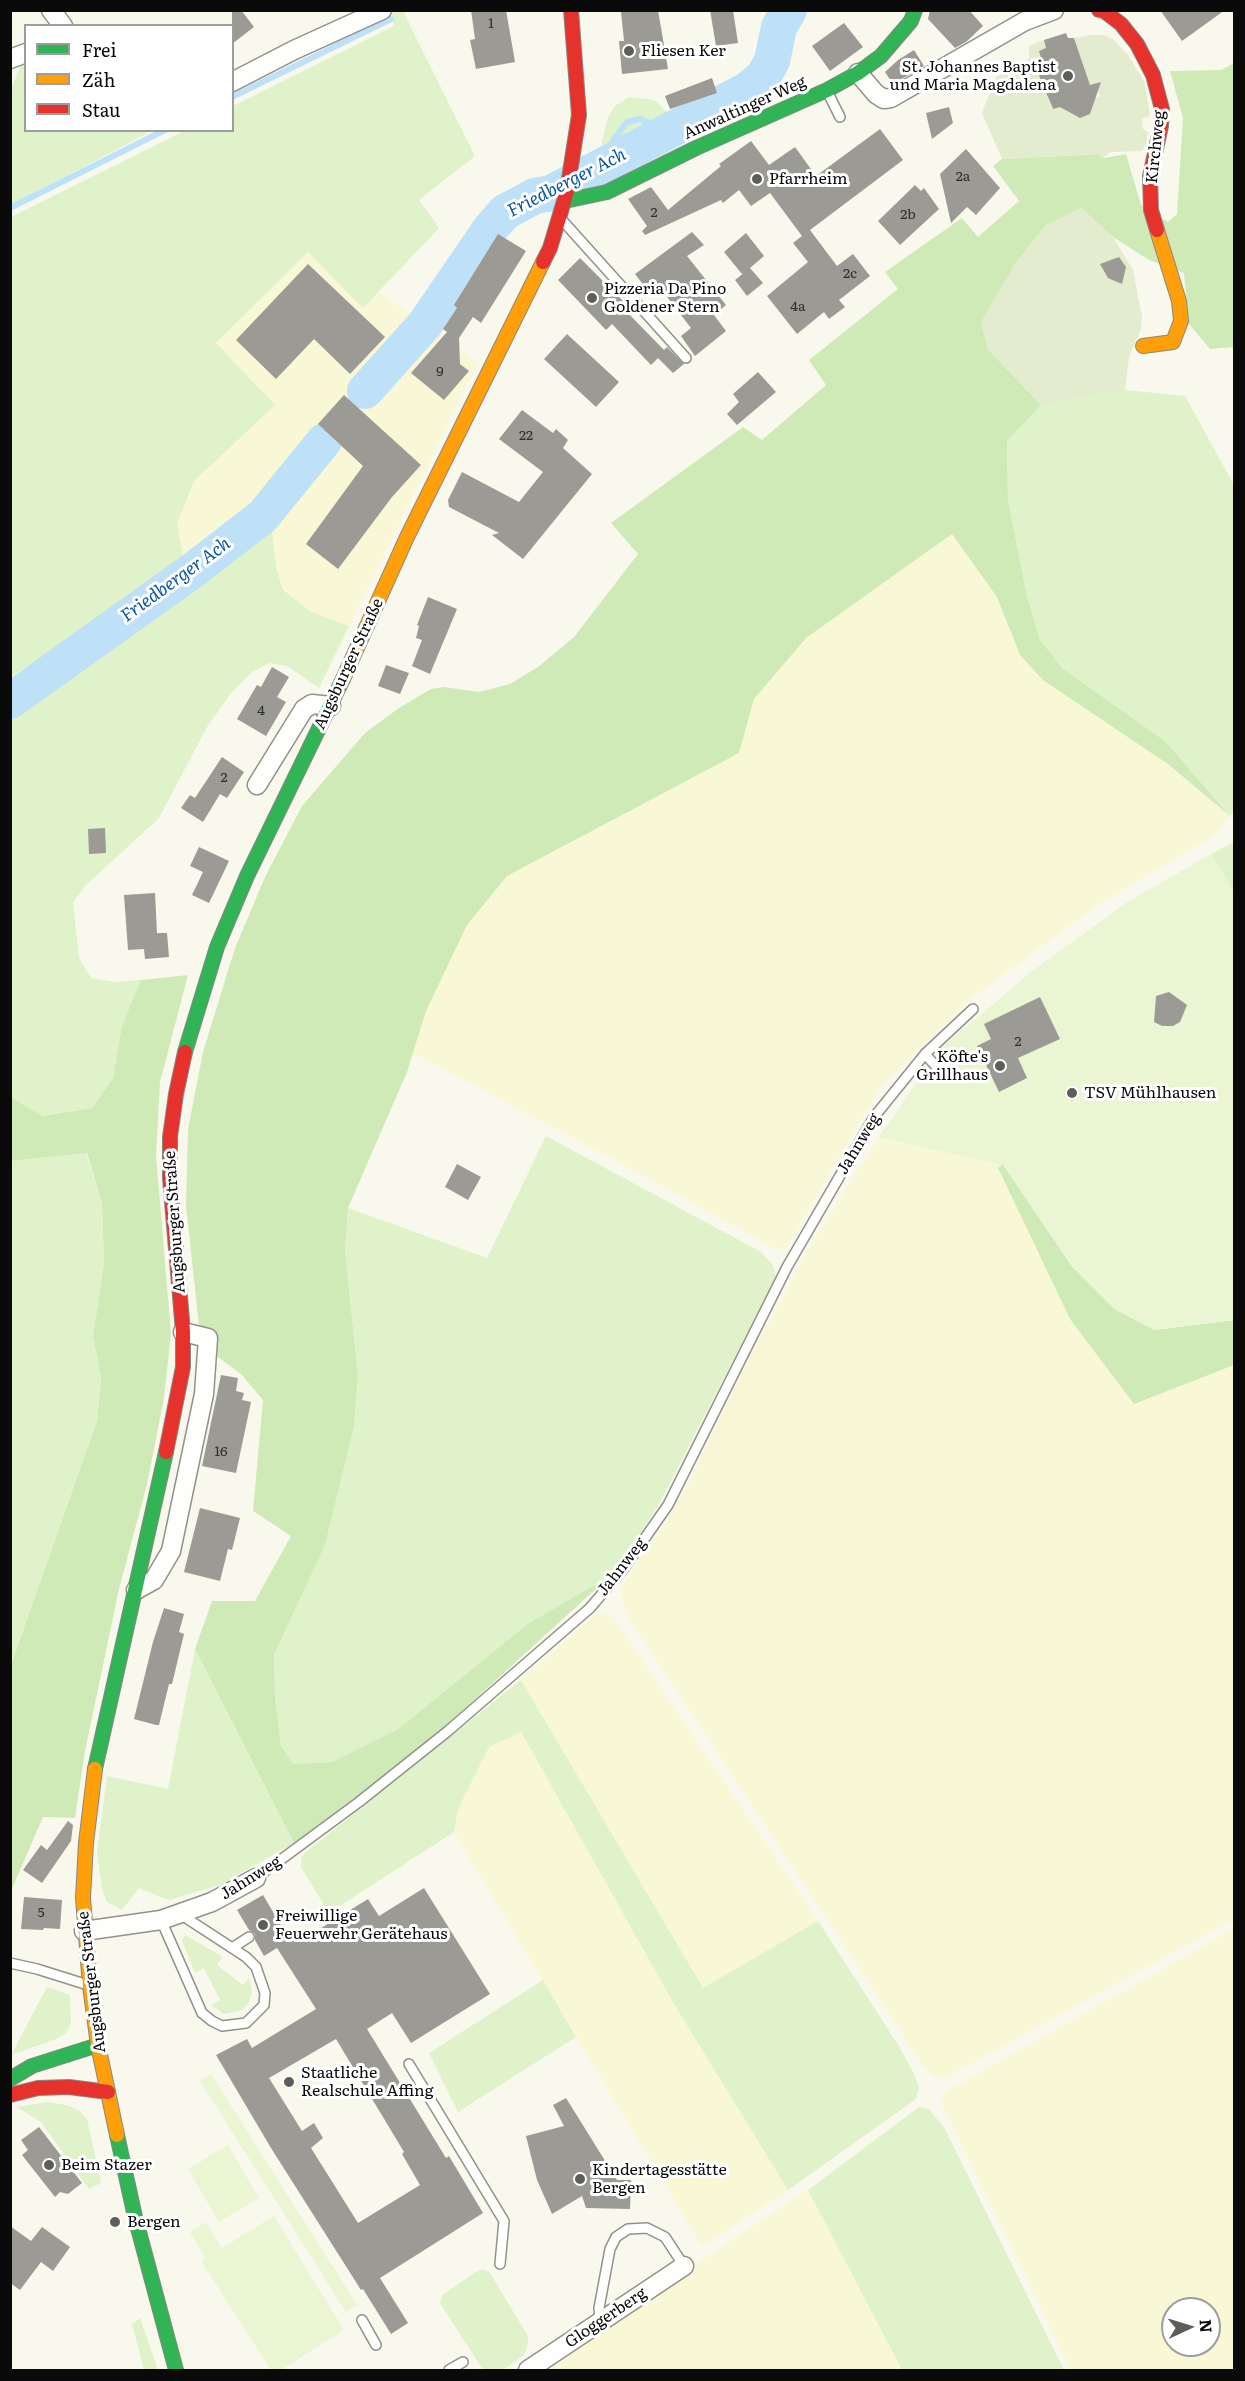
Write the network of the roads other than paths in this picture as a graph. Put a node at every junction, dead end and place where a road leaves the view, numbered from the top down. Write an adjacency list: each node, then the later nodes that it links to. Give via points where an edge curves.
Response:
1 (382, 10): 7 (street)
2 (571, 10): 10 (main road, Augsburger Straße, via 578,97 574,160)
3 (915, 10): 6 (main road, Anwaltinger Weg, via 896,40)
4 (1054, 10): 6 (street, via 1025,21 891,98 876,94)
5 (1100, 10): 12 (main road, Kirchweg, via 1121,24 1137,44 1154,75 1162,109 1150,176 1151,210 1179,301 1181,321 1173,342)
6 (858, 73): 8 (main road, Anwaltinger Weg)
7 (234, 81)
8 (827, 90): 9 (lane); 10 (main road, Anwaltinger Weg, via 607,192)
9 (840, 117)
10 (566, 196): 11 (main road, Augsburger Straße)
11 (560, 219): 13 (lane); 14 (main road, Augsburger Straße, via 537,276 407,537)
12 (1143, 346)
13 (686, 358)
14 (331, 706): 15 (street, via 312,704 304,709); 19 (main road, Augsburger Straße, via 217,947 185,1053 170,1137 172,1218)
15 (257, 785)
16 (973, 1009): 17 (lane, Jahnweg)
17 (925, 1054): 18 (lane); 21 (lane, Jahnweg, via 874,1117 787,1267 668,1505 624,1568 590,1608 458,1723)
18 (942, 1073)
19 (183, 1332): 20 (main road, Augsburger Straße, via 179,1393); 20 (street, via 208,1338 204,1394 171,1551 154,1580)
20 (136, 1590): 24 (main road, Augsburger Straße, via 95,1766 86,1843)
21 (256, 1878): 22 (street, Jahnweg)
22 (180, 1914): 23 (street, Jahnweg); 26 (lane)
23 (161, 1920): 24 (street, Jahnweg); 26 (lane, via 202,2013 222,2026 246,2023 264,2005 265,1993 256,1967)
24 (84, 1931): 28 (main road, Augsburger Straße)
25 (249, 1937): 26 (lane)
26 (232, 1948)
27 (10, 1963): 28 (lane)
28 (90, 1986): 29 (main road, Augsburger Straße)
29 (98, 2045): 31 (main road, via 32,2066); 32 (main road, Augsburger Straße)
30 (410, 2064): 34 (lane, via 504,2221)
31 (10, 2079)
32 (108, 2092): 33 (main road, via 69,2087 38,2088); 40 (main road, Augsburger Straße, via 135,2217)
33 (10, 2095)
34 (500, 2264)
35 (684, 2266): 37 (street, Gloggerberg); 37 (lane, via 665,2237 647,2228 628,2229 616,2237 606,2269)
36 (362, 2320): 38 (lane)
37 (600, 2323): 42 (street, Gloggerberg)
38 (376, 2345)
39 (463, 2362): 41 (lane)
40 (176, 2370)
41 (449, 2370)
42 (528, 2370)

